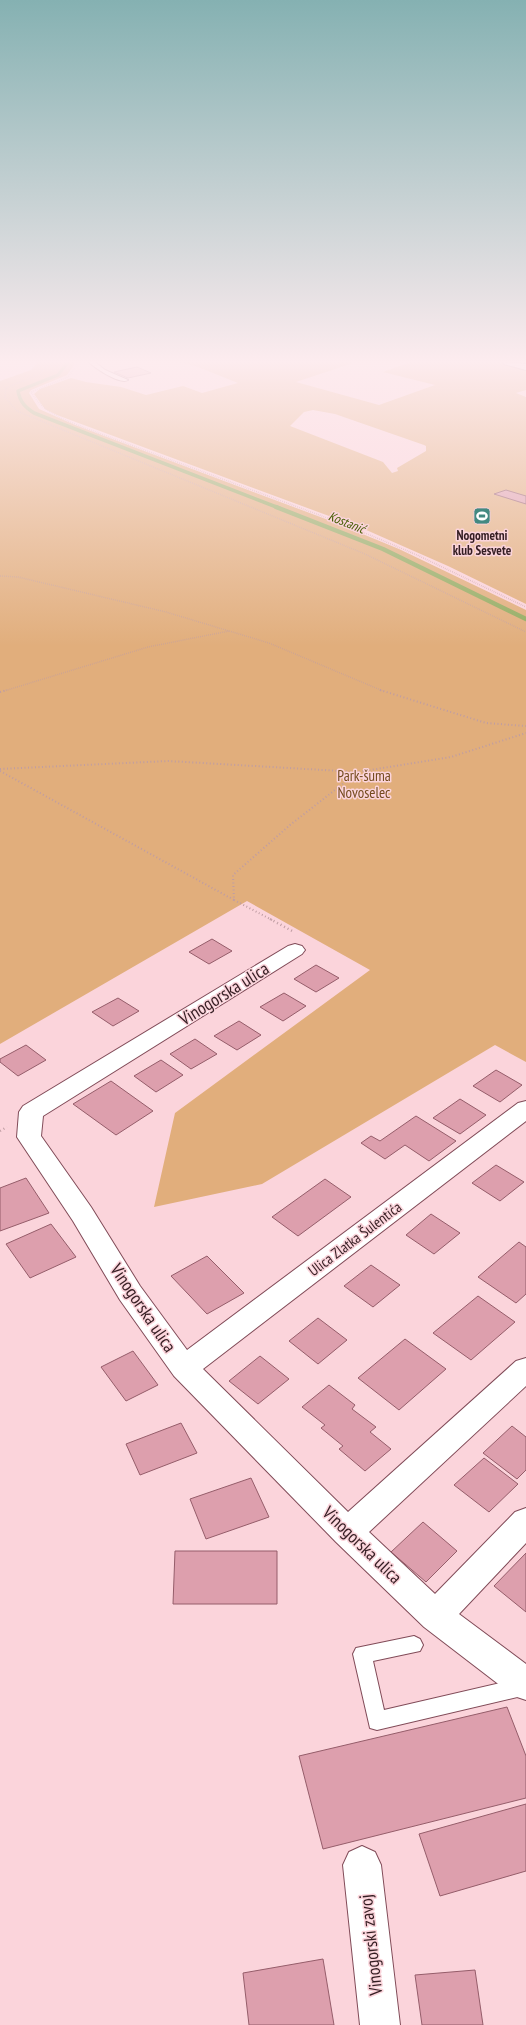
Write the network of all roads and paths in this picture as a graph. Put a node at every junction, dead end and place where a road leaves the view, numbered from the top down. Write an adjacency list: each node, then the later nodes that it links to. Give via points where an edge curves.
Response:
1 (126, 456): 6 (path, via 365,554)
2 (162, 456): 4 (path, via 346,525 410,552)
3 (0, 576): 5 (path, via 18,577 166,612)
4 (526, 608)
5 (229, 631): 7 (path, via 148,647); 8 (path, via 269,643 383,691 486,723)
6 (526, 632)
7 (0, 692)
8 (526, 726)
9 (526, 733): 11 (path, via 451,756)
10 (0, 770): 11 (path, via 168,761); 12 (path)
11 (358, 772): 12 (path, via 290,825 233,875)
12 (234, 900): 13 (path, via 298,934)
13 (295, 950): 15 (street, Vinogorska ulica, via 31,1112 29,1137 82,1214 130,1293)
14 (526, 1109): 15 (street, Ulica Zlatka Šulentića)
15 (184, 1368): 18 (street, Vinogorska ulica)
16 (526, 1369): 18 (street)
17 (526, 1522): 19 (street)
18 (347, 1532): 19 (street, Vinogorska ulica)
19 (436, 1616): 21 (street, Vinogorska ulica)
20 (414, 1645): 21 (lane, via 362,1654 377,1721)
21 (526, 1685)
22 (362, 1865): 23 (street, Vinogorski zavoj)
23 (380, 2025)

